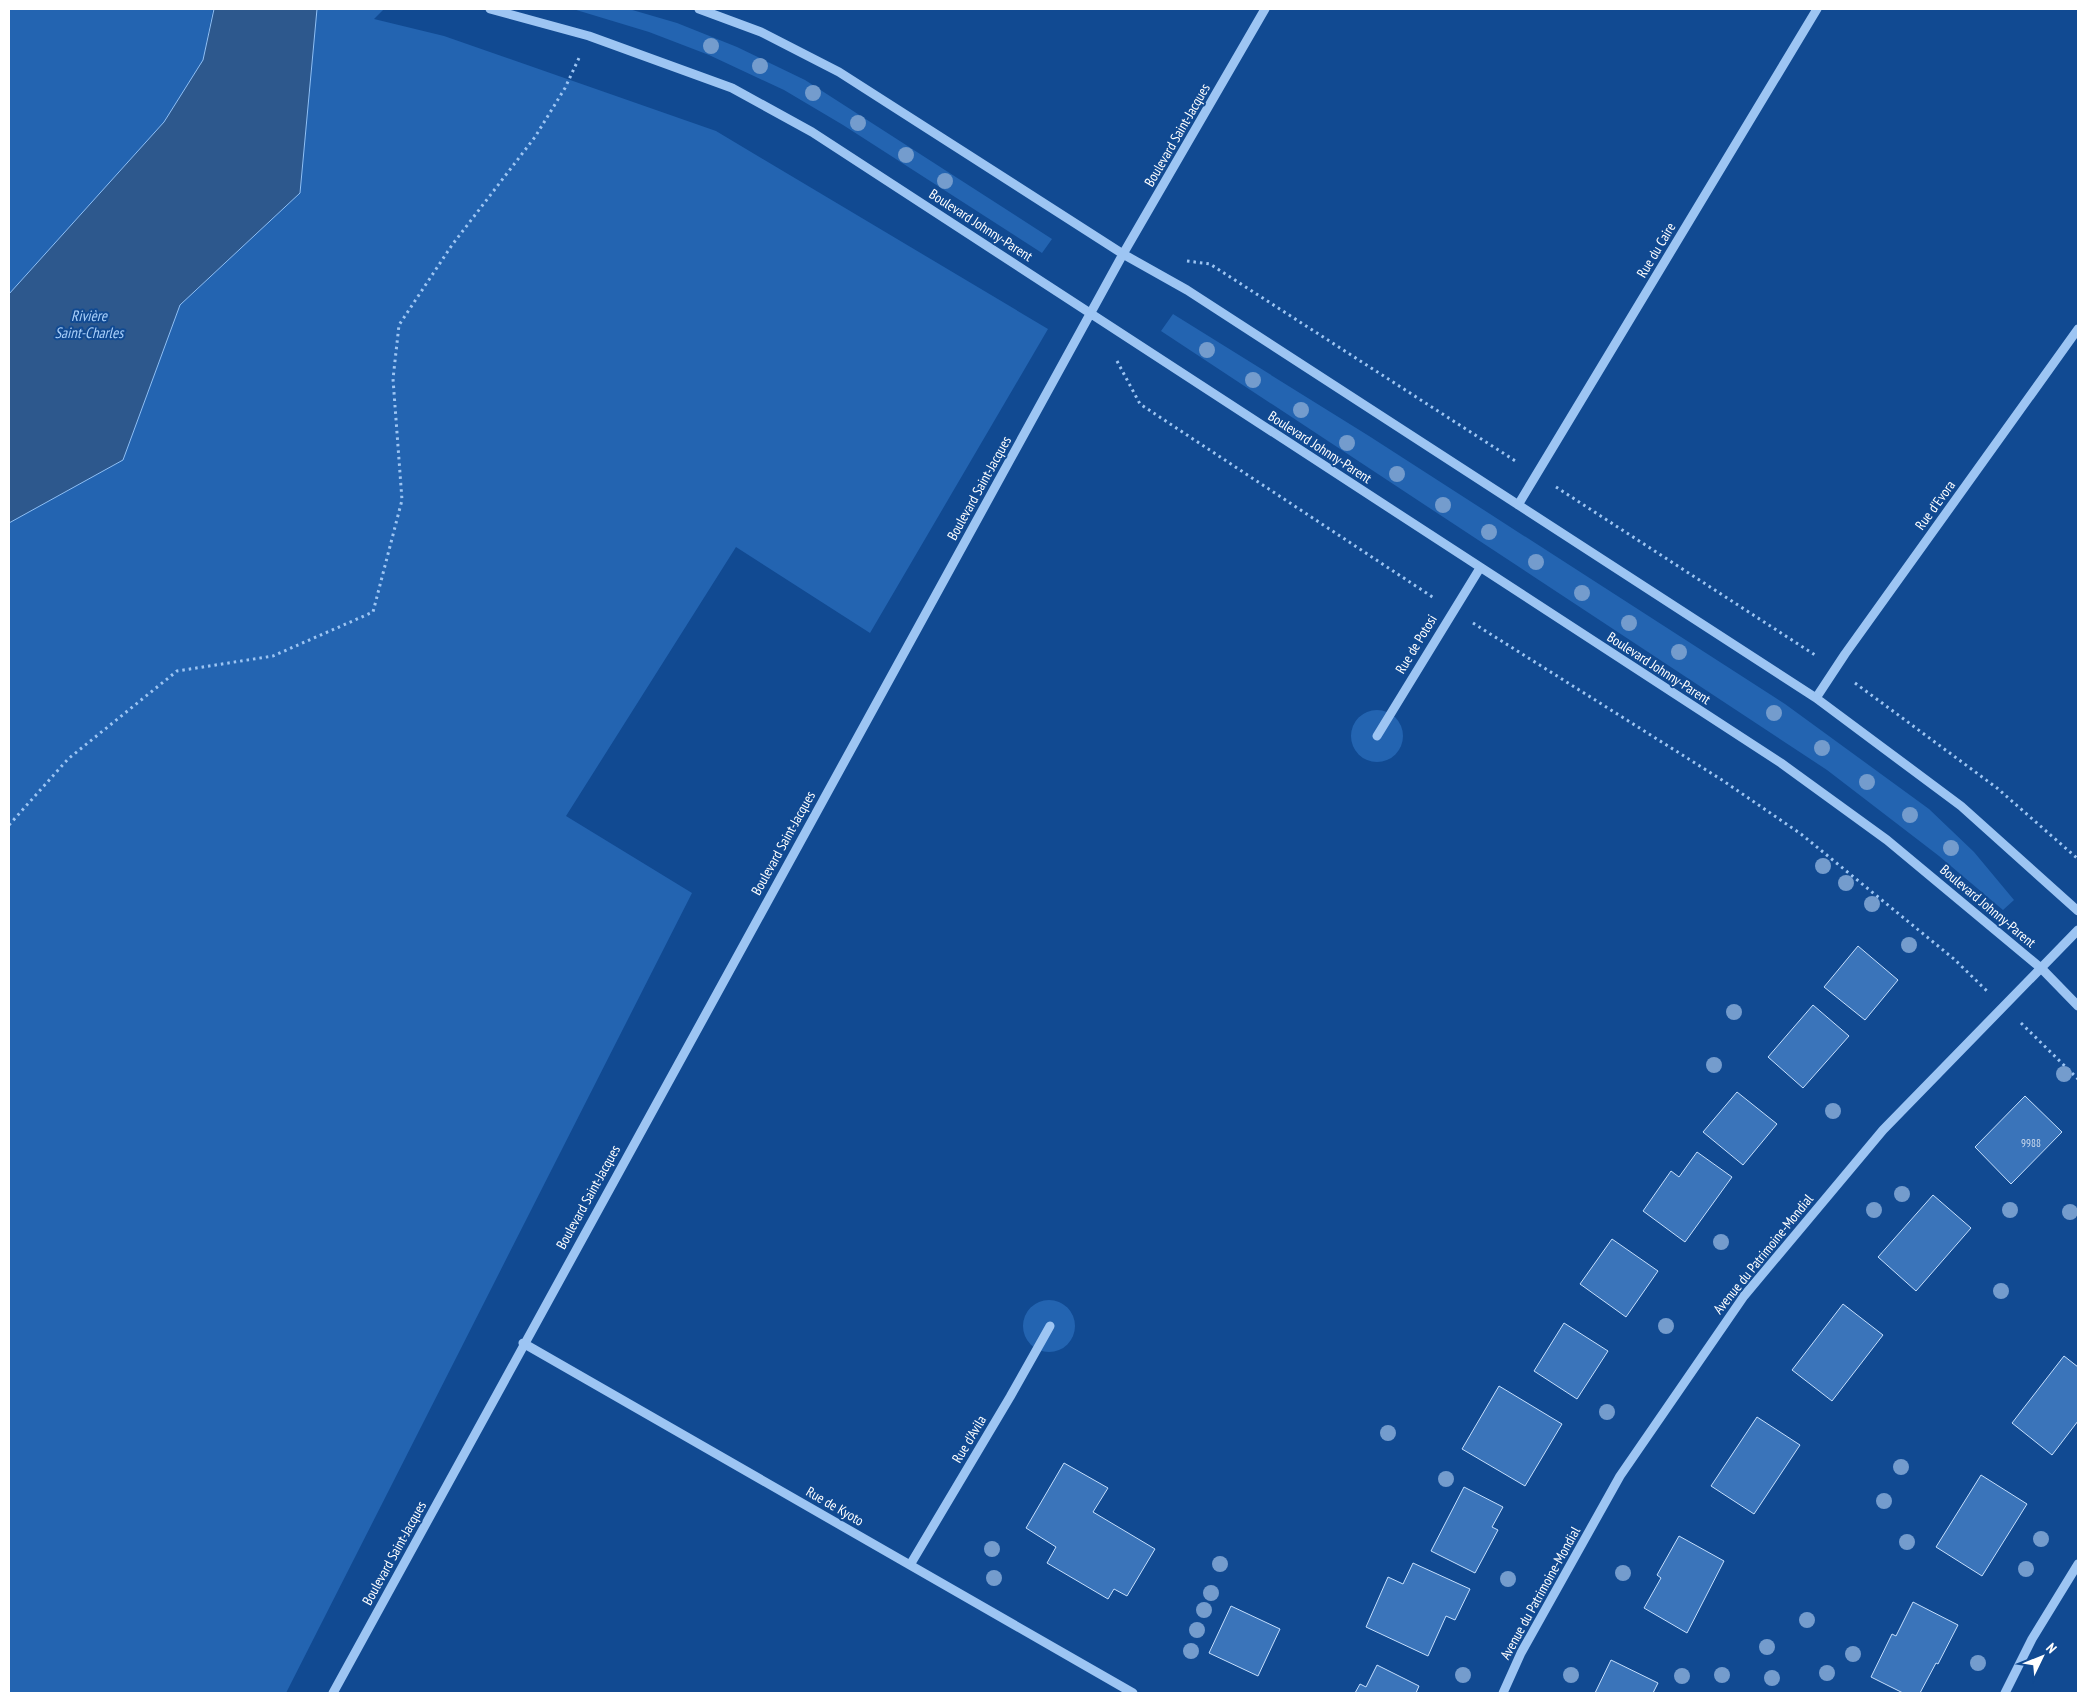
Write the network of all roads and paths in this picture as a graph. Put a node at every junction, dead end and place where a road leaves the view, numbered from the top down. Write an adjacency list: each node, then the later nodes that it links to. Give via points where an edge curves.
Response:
1 (490, 9): 5 (street, Boulevard Johnny-Parent)
2 (700, 9): 6 (street, via 761,32 839,72)
3 (1265, 9): 6 (street, Boulevard Saint-Jacques)
4 (1817, 9): 11 (street, Rue du Caire)
5 (590, 36): 8 (street, Boulevard Johnny-Parent, via 732,88 812,132); 18 (path, via 565,88 535,137 452,245 400,325 393,379 402,500 373,612 273,656 177,671 68,759)
6 (1124, 254): 8 (street, Boulevard Saint-Jacques); 12 (street, via 1187,290)
7 (1181, 261): 11 (path, via 1210,264)
8 (1092, 314): 13 (street, Boulevard Johnny-Parent); 27 (street, Boulevard Saint-Jacques)
9 (2078, 329): 15 (street, Rue d'Evora)
10 (1114, 355): 14 (path, via 1140,404)
11 (1537, 475): 12 (street, Rue du Caire); 15 (path)
12 (1518, 505): 16 (street)
13 (1480, 568): 14 (street, Rue de Potosi); 22 (street, Boulevard Johnny-Parent, via 1781,763 1887,840)
14 (1453, 610): 17 (street, Rue de Potosi); 24 (path, via 1722,780 1801,834 1954,959)
15 (1835, 668): 16 (street, Rue d'Evora); 19 (path, via 1997,788)
16 (1816, 698): 20 (street, via 1961,806)
17 (1377, 736)
18 (9, 825)
19 (2078, 859)
20 (2078, 911)
21 (2078, 930): 22 (street, Avenue du Patrimoine-Mondial)
22 (2042, 969): 23 (street, Boulevard Johnny-Parent); 24 (street, Avenue du Patrimoine-Mondial)
23 (2078, 1006)
24 (2003, 1007): 25 (path); 32 (street, Avenue du Patrimoine-Mondial, via 1883,1130 1744,1296 1620,1476 1520,1653)
25 (2078, 1078)
26 (1050, 1326): 29 (street, Rue d'Avila)
27 (524, 1343): 29 (street, Rue de Kyoto); 30 (street, Boulevard Saint-Jacques)
28 (2078, 1564): 33 (street, via 2032,1639)
29 (910, 1565): 31 (street, Rue de Kyoto)
30 (333, 1693)
31 (1133, 1693)
32 (1503, 1693)
33 (2005, 1693)

